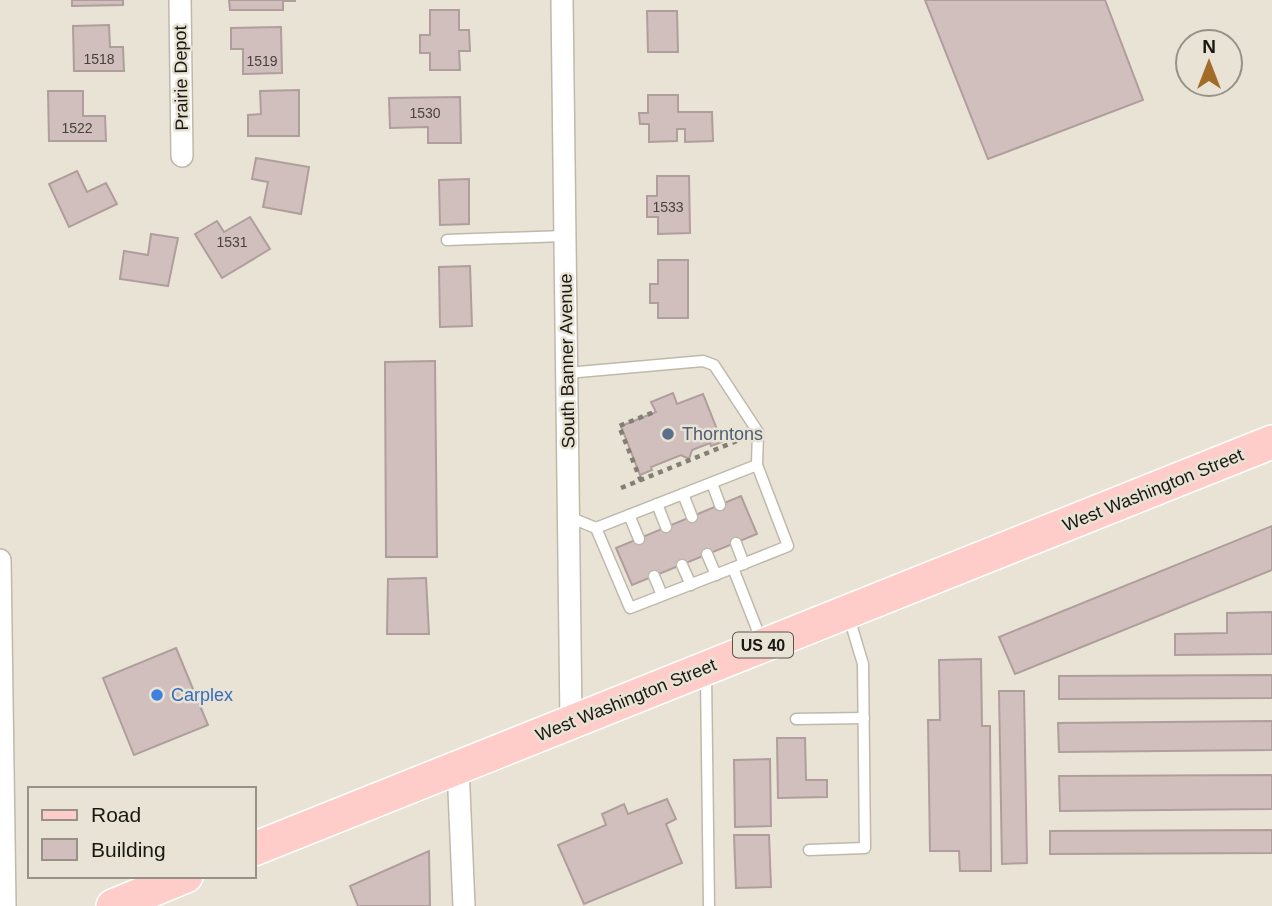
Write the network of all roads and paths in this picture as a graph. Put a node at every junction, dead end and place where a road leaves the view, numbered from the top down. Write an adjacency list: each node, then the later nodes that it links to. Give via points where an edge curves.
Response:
1 (180, 0): 3 (street, Prairie Depot)
2 (562, 0): 4 (street, South Banner Avenue)
3 (182, 156)
4 (565, 236): 5 (lane); 6 (street, South Banner Avenue)
5 (447, 240)
6 (567, 373): 8 (lane, via 710,362); 18 (street, South Banner Avenue)
7 (654, 412): 11 (path, via 619,426)
8 (758, 432): 10 (lane); 11 (path)
9 (1272, 442): 32 (main road, West Washington Street / US 40)
10 (757, 466): 12 (lane); 27 (lane, via 788,546)
11 (641, 481): 13 (path)
12 (712, 483): 14 (lane); 16 (lane)
13 (621, 488)
14 (683, 494): 15 (lane); 19 (lane)
15 (657, 504): 17 (lane); 20 (lane)
16 (720, 505)
17 (629, 515): 21 (lane); 22 (lane)
18 (569, 517): 21 (lane); 37 (street, South Banner Avenue)
19 (692, 517)
20 (666, 527)
21 (596, 528): 31 (lane, via 630,608)
22 (639, 539)
23 (736, 543): 27 (lane)
24 (707, 554): 28 (lane)
25 (0, 560): 39 (street)
26 (682, 565): 30 (lane)
27 (739, 566): 28 (lane); 33 (lane)
28 (716, 575): 30 (lane)
29 (654, 576): 31 (lane)
30 (691, 585): 31 (lane)
31 (663, 596)
32 (847, 612): 33 (main road, West Washington Street / US 40); 35 (lane, via 863,664)
33 (763, 645): 34 (main road, West Washington Street / US 40)
34 (706, 668): 37 (main road, West Washington Street / US 40); 46 (lane)
35 (864, 718): 36 (lane); 41 (lane, via 865,848)
36 (796, 719)
37 (571, 722): 38 (main road, West Washington Street / US 40)
38 (458, 767): 40 (main road, West Washington Street / US 40); 45 (street)
39 (2, 812): 43 (street)
40 (256, 848)
41 (808, 850)
42 (181, 878): 44 (main road)
43 (5, 906)
44 (113, 906)
45 (464, 906)
46 (709, 906)

